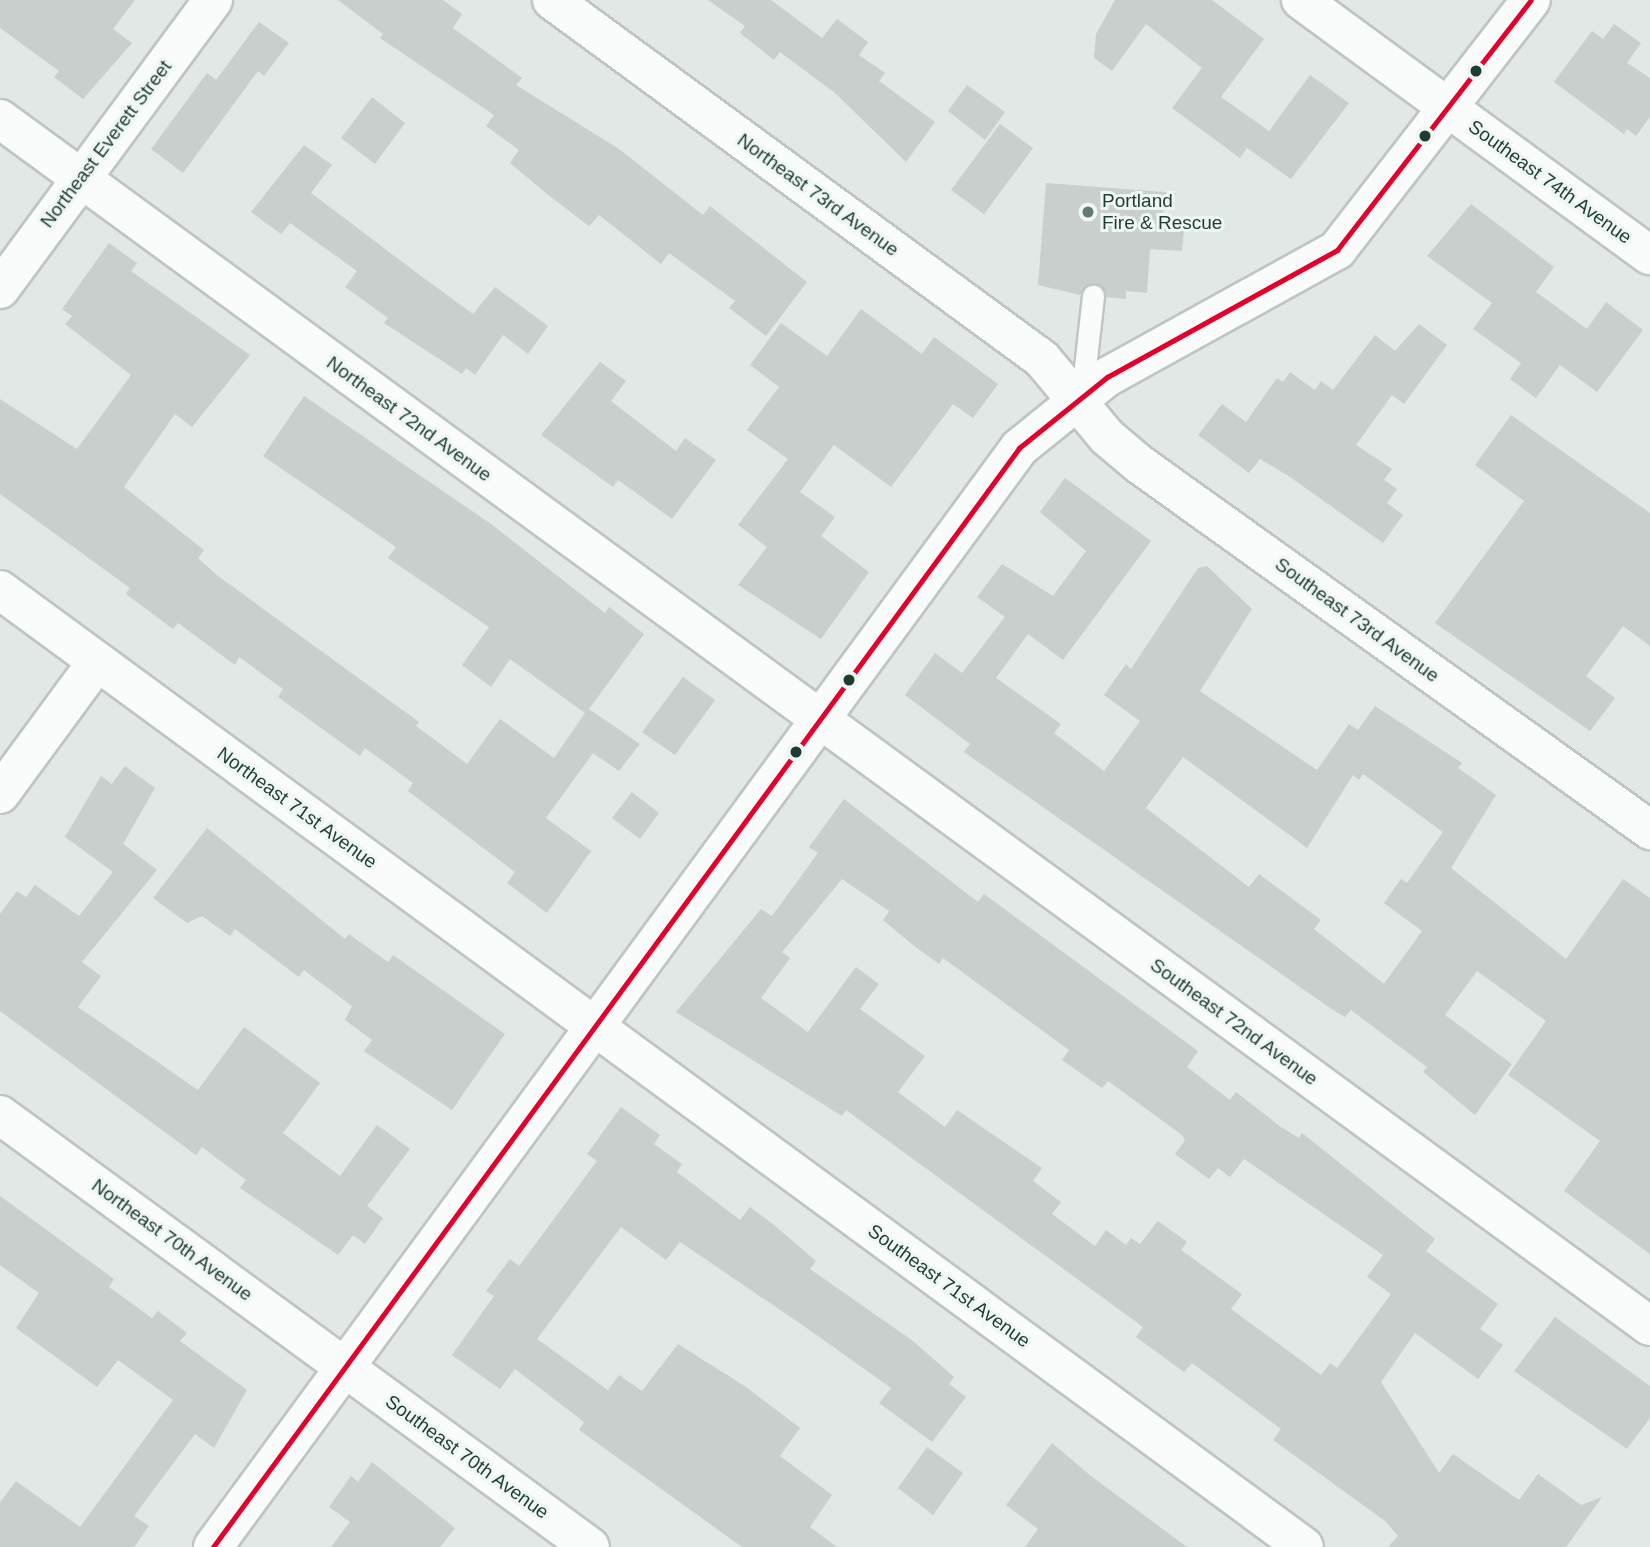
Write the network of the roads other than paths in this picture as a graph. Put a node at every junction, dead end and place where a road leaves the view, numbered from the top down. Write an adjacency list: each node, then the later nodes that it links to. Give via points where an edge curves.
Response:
1 (213, 0): 7 (street, Northeast Everett Street)
2 (552, 0): 11 (street, Northeast 73rd Avenue, via 1042,359)
3 (1301, 0): 5 (street, Southeast 74th Avenue)
4 (1531, 0): 5 (street)
5 (1450, 110): 8 (street, Southeast 74th Avenue); 11 (street, via 1337,250)
6 (0, 119): 7 (street, Northeast 72nd Avenue)
7 (81, 178): 9 (street, Northeast Everett Street); 14 (street, Northeast 72nd Avenue)
8 (1650, 255)
9 (0, 289)
10 (1093, 296): 11 (lane)
11 (1079, 396): 14 (street, via 996,476); 16 (street, Southeast 73rd Avenue, via 1139,464)
12 (0, 590): 13 (street, Northeast 71st Avenue)
13 (97, 662): 15 (street); 17 (street, Northeast 71st Avenue)
14 (819, 719): 17 (street); 19 (street, Southeast 72nd Avenue)
15 (0, 794)
16 (1650, 830)
17 (594, 1026): 20 (street); 23 (street, Southeast 71st Avenue)
18 (0, 1115): 20 (street, Northeast 70th Avenue)
19 (1650, 1326)
20 (344, 1367): 21 (street); 22 (street, Southeast 70th Avenue)
21 (213, 1547)
22 (590, 1547)
23 (1304, 1547)

